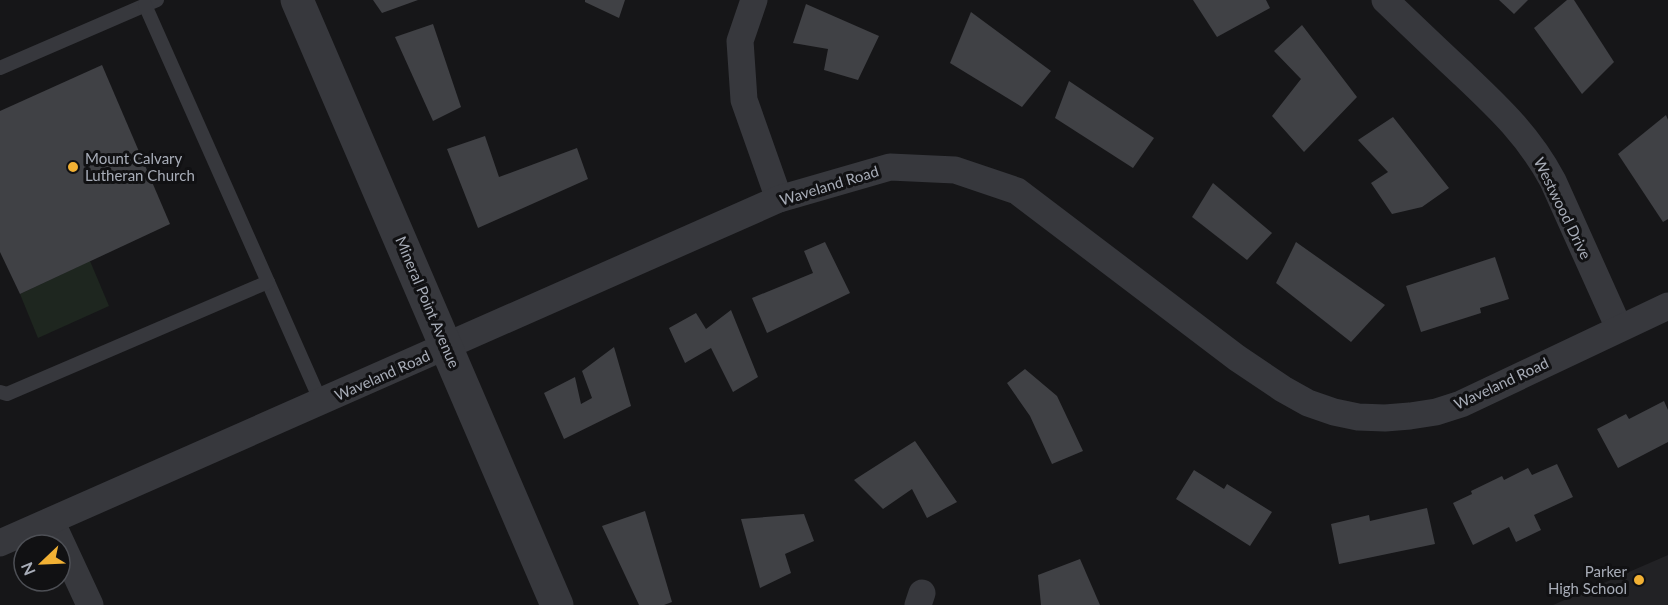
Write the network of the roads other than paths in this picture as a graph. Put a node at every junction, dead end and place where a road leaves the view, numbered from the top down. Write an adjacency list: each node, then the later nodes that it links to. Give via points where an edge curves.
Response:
1 (297, 0): 10 (street, Mineral Point Avenue)
2 (754, 0): 6 (street, via 740,41 744,100)
3 (1385, 0): 9 (street, Westwood Drive, via 1504,112 1541,158)
4 (151, 3): 5 (lane); 7 (lane)
5 (0, 68)
6 (779, 198): 9 (street, Waveland Road, via 890,167 955,170 1017,191 1283,389 1308,403 1358,417 1410,416 1461,404); 10 (street, Waveland Road)
7 (268, 282): 11 (lane, via 7,394); 12 (lane)
8 (1668, 306): 9 (street, Waveland Road)
9 (1619, 328)
10 (447, 346): 12 (street, Waveland Road); 16 (street, Mineral Point Avenue)
11 (0, 392)
12 (321, 402): 13 (street, Waveland Road)
13 (51, 521): 14 (street, Waveland Road); 15 (street)
14 (0, 543)
15 (90, 605)
16 (557, 605)

